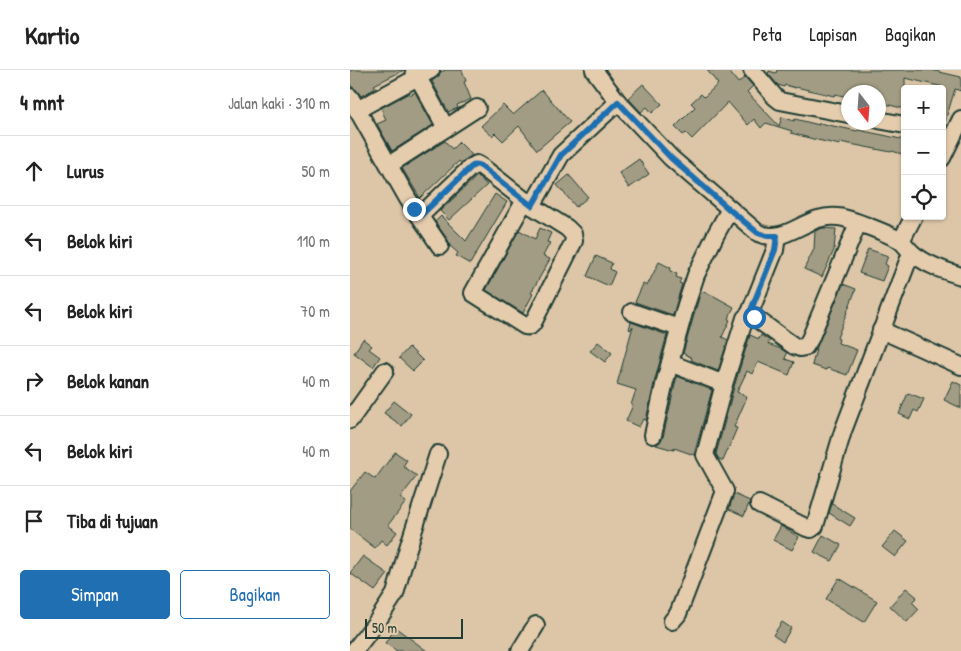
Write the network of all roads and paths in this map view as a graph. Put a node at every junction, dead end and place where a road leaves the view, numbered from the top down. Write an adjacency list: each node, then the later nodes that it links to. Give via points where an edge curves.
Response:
1 (594, 70): 4 (street)
2 (421, 72): 5 (street); 11 (street)
3 (759, 73): 7 (street, via 780,101)
4 (618, 102): 14 (street, via 561,155); 15 (street, via 671,158)
5 (354, 104): 13 (street)
6 (477, 108): 11 (street)
7 (841, 113)
8 (961, 119): 12 (street)
9 (886, 121): 10 (street)
10 (901, 124)
11 (446, 128): 13 (street)
12 (948, 133)
13 (389, 165): 16 (street)
14 (528, 203): 14 (street, via 473,293 528,327 532,325 574,242 568,228); 16 (street, via 475,164)
15 (730, 210): 19 (street, via 758,233); 25 (street, via 696,275)
16 (420, 216): 20 (street)
17 (913, 220): 21 (street)
18 (858, 222): 19 (street, via 827,216); 21 (street); 24 (street, via 805,347 794,346)
19 (777, 236): 24 (street, via 775,250)
20 (440, 246)
21 (906, 247): 22 (street, via 926,263); 26 (street)
22 (961, 276)
23 (632, 312): 25 (street)
24 (749, 315): 30 (street, via 745,318)
25 (679, 328): 27 (street)
26 (881, 330): 28 (street); 34 (street, via 843,431 815,526 807,528)
27 (670, 363): 30 (street); 32 (street)
28 (961, 366)
29 (385, 370): 31 (street)
30 (724, 384): 35 (street, via 705,455 725,491 678,614)
31 (350, 420)
32 (653, 434)
33 (438, 454): 37 (street, via 395,594)
34 (759, 504)
35 (672, 621)
36 (536, 625): 38 (street)
37 (354, 651)
38 (520, 651)

